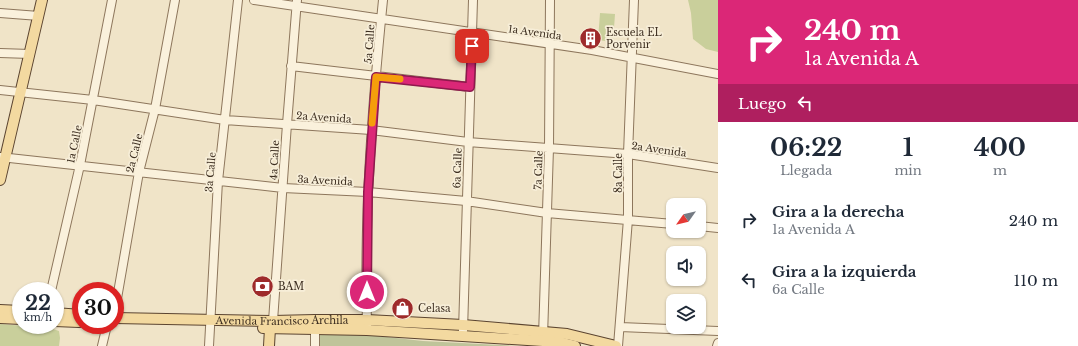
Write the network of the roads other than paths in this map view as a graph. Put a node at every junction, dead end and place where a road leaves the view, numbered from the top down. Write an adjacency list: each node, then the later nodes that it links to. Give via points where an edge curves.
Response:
1 (42, 0): 12 (main road)
2 (112, 0): 25 (street, 1a Calle)
3 (175, 0): 26 (street, 2a Calle)
4 (238, 0): 27 (street, 3a Calle)
5 (254, 0): 10 (street, 1a Avenida)
6 (383, 0): 13 (street, 5a Calle)
7 (473, 0): 14 (street, 6a Calle)
8 (550, 0): 15 (street, 7a Calle)
9 (634, 0): 18 (street, 8a Calle)
10 (297, 3): 13 (street, 1a Avenida); 19 (street, 4a Calle)
11 (0, 13): 12 (street)
12 (38, 16): 17 (main road)
13 (381, 19): 14 (street, 1a Avenida); 21 (street, 5a Calle)
14 (472, 33): 15 (street, 1a Avenida); 22 (street, 6a Calle)
15 (550, 44): 18 (street, 1a Avenida); 31 (street, 7a Calle)
16 (0, 53): 17 (street)
17 (30, 54): 24 (main road)
18 (632, 57): 20 (street, 1a Avenida); 32 (street, 8a Calle)
19 (291, 66): 21 (street); 28 (street, 4a Calle)
20 (718, 74)
21 (376, 77): 22 (street); 29 (street, 5a Calle)
22 (470, 87): 30 (street, 6a Calle)
23 (0, 90): 24 (street, 2a Avenida)
24 (21, 92): 25 (street, 2a Avenida); 33 (main road)
25 (93, 100): 26 (street, 2a Avenida); 34 (street, 1a Calle)
26 (155, 109): 27 (street, 2a Avenida); 36 (street, 2a Calle)
27 (225, 120): 28 (street, 2a Avenida); 38 (street, 3a Calle)
28 (287, 124): 29 (street, 2a Avenida); 39 (street, 4a Calle)
29 (371, 130): 30 (street, 2a Avenida); 40 (street, 5a Calle)
30 (468, 142): 31 (street, 2a Avenida); 41 (street, 6a Calle)
31 (549, 148): 32 (street, 2a Avenida); 42 (street, 7a Calle)
32 (628, 154): 35 (street, 2a Avenida); 43 (street, 8a Calle)
33 (3, 157): 34 (street, 3a Avenida); 37 (main road)
34 (80, 165): 36 (street, 3a Avenida); 47 (street, 1a Calle)
35 (718, 168)
36 (139, 172): 38 (street, 3a Avenida); 48 (street, 2a Calle)
37 (0, 180)
38 (218, 181): 39 (street, 3a Avenida); 55 (street, 3a Calle)
39 (283, 188): 40 (street, 3a Avenida); 57 (street, 4a Calle)
40 (368, 192): 41 (street, 3a Avenida); 58 (street, 5a Calle)
41 (466, 202): 42 (street, 3a Avenida); 59 (street, 6a Calle)
42 (547, 212): 43 (street, 3a Avenida); 64 (street, 7a Calle)
43 (628, 219): 44 (street, 3a Avenida); 60 (street, 8a Calle)
44 (666, 223)
45 (706, 227): 46 (street)
46 (718, 228)
47 (53, 282)
48 (120, 282)
49 (0, 310): 50 (main road)
50 (12, 311)
51 (0, 318): 53 (main road)
52 (124, 318): 55 (main road, Avenida Francisco Archila)
53 (12, 319)
54 (124, 323): 55 (main road, Avenida Francisco Archila)
55 (210, 323): 57 (main road, Avenida Francisco Archila); 66 (street, 3a Calle)
56 (315, 324): 57 (main road, Avenida Francisco Archila); 58 (main road, Avenida Francisco Archila); 68 (street)
57 (271, 325): 67 (main road)
58 (367, 325): 59 (main road, Avenida Francisco Archila); 63 (main road, Avenida Francisco Archila)
59 (463, 325): 63 (street, 6a Calle); 64 (main road, Avenida Francisco Archila)
60 (620, 327): 61 (street); 70 (street, 8a Calle)
61 (718, 331)
62 (105, 334): 65 (street)
63 (462, 336): 64 (main road, Avenida Francisco Archila)
64 (543, 336): 69 (main road, Avenida Francisco Archila); 70 (main road, Avenida Francisco Archila, via 567,334)
65 (102, 346)
66 (209, 346)
67 (269, 346)
68 (315, 346)
69 (575, 346)
70 (617, 346)

